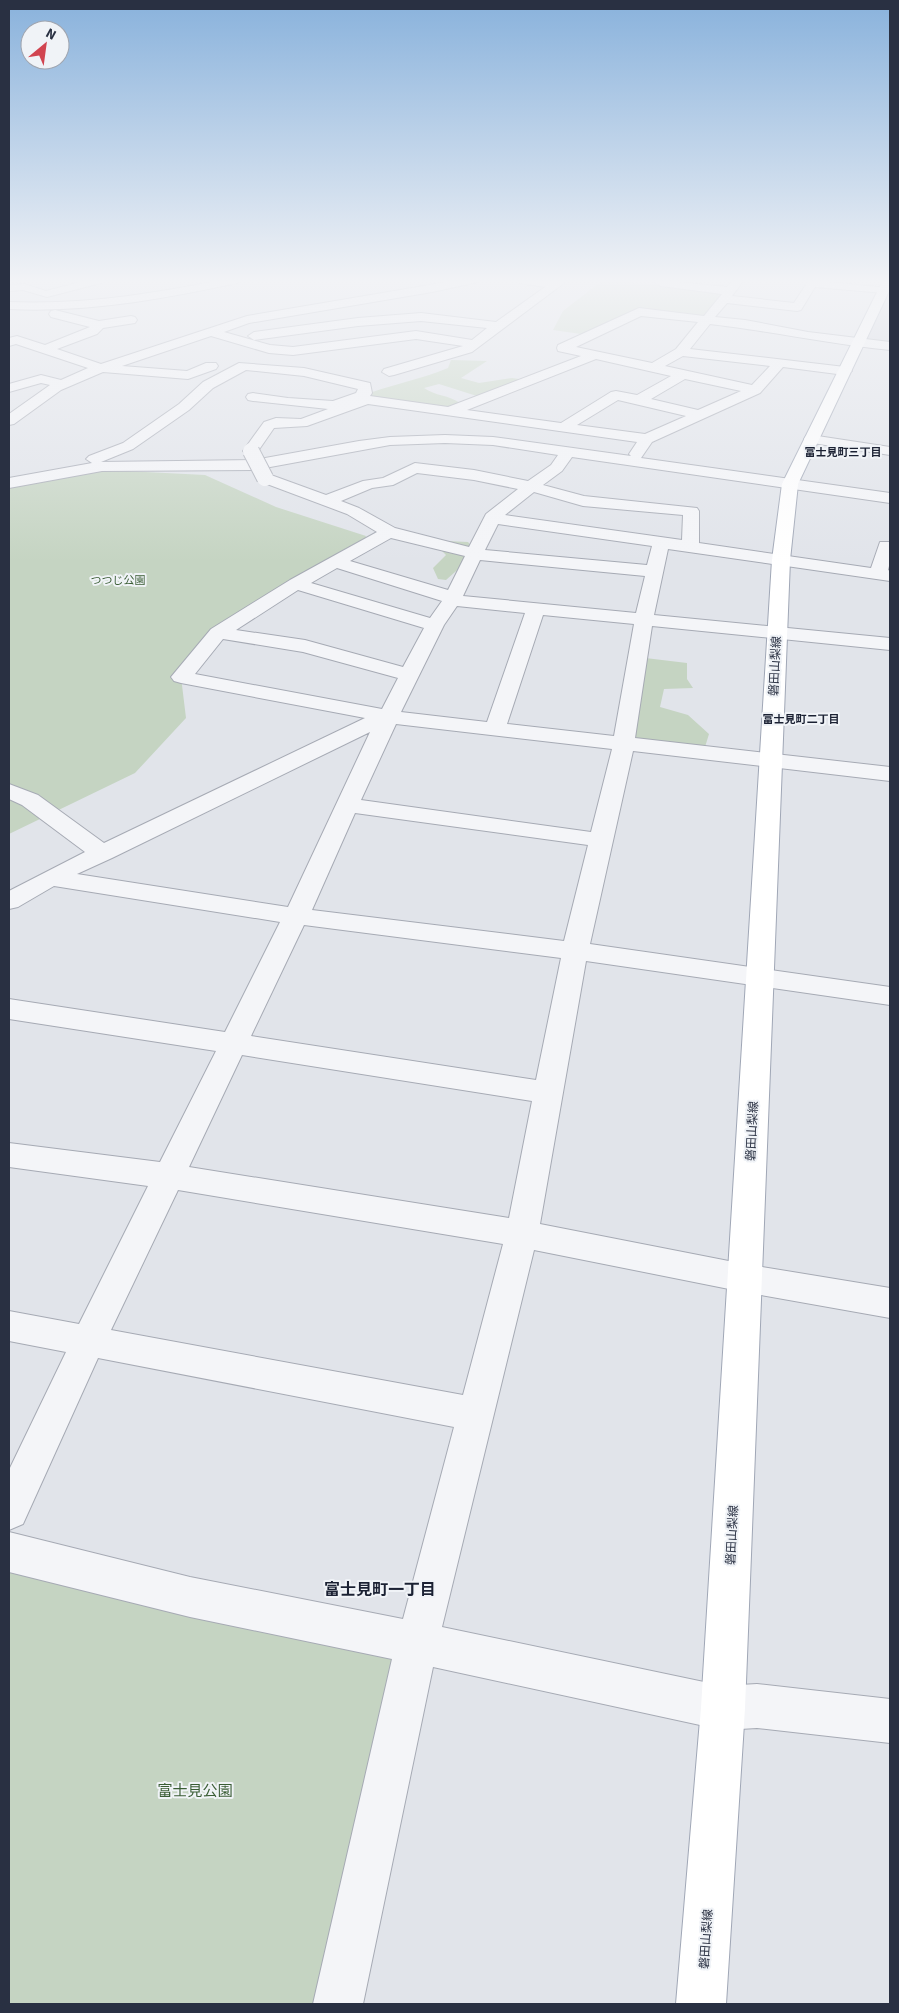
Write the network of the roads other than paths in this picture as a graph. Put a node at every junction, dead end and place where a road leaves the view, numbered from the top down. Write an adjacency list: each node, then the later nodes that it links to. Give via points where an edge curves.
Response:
1 (86, 374): 13 (street)
2 (175, 374): 3 (street)
3 (191, 374)
4 (229, 374): 26 (street, via 208,385 184,407 128,446 94,460)
5 (300, 374): 6 (street, via 253,397 334,405 365,394 365,386)
6 (312, 374)
7 (546, 374): 17 (street)
8 (684, 374): 15 (street); 16 (street)
9 (770, 374): 15 (street)
10 (844, 374): 22 (main road, 磐田山梨線)
11 (9, 378): 12 (street)
12 (27, 383): 13 (street, via 41,379); 14 (street)
13 (62, 384): 19 (street)
14 (9, 388)
15 (755, 390): 18 (street)
16 (639, 400): 18 (street); 20 (street, via 616,395)
17 (452, 410): 20 (street); 31 (street, bridge, via 367,400 302,423 276,422 269,425 251,451 265,478)
18 (699, 415): 21 (street)
19 (9, 421)
20 (564, 426): 21 (street)
21 (647, 439): 25 (street)
22 (811, 439): 23 (street); 28 (main road, 磐田山梨線)
23 (886, 446)
24 (567, 452): 25 (street); 26 (street, via 492,441 414,440 359,445 254,465 134,465); 29 (street, via 556,468)
25 (632, 462): 28 (street)
26 (86, 469): 27 (street)
27 (9, 483)
28 (790, 484): 30 (street); 38 (main road, 磐田山梨線)
29 (532, 487): 31 (street, via 415,468 387,482 369,484); 32 (street); 35 (street, via 584,501 691,511)
30 (890, 498)
31 (326, 501): 33 (street)
32 (492, 518): 34 (street); 37 (street)
33 (389, 532): 37 (street); 39 (street)
34 (661, 543): 35 (street); 40 (street)
35 (690, 547): 38 (street)
36 (890, 547): 41 (street, via 886,546)
37 (476, 554): 40 (street); 43 (street)
38 (781, 560): 41 (street); 48 (main road, 磐田山梨線)
39 (336, 562): 42 (street); 43 (street)
40 (653, 571): 45 (street)
41 (884, 575)
42 (296, 584): 46 (street); 47 (street)
43 (452, 599): 44 (street); 46 (street)
44 (536, 608): 45 (street); 52 (street)
45 (644, 619): 48 (street); 53 (street)
46 (435, 625): 50 (street)
47 (218, 633): 50 (street, via 305,646); 51 (street, via 181,676)
48 (777, 633): 49 (street); 54 (main road, 磐田山梨線)
49 (890, 644)
50 (410, 675): 51 (street)
51 (389, 715): 52 (street); 57 (street); 59 (street)
52 (494, 728): 53 (street)
53 (624, 743): 54 (street); 58 (street)
54 (770, 760): 55 (street); 64 (main road, 磐田山梨線)
55 (890, 774)
56 (9, 791): 59 (street, via 30,800)
57 (347, 805): 58 (street); 62 (street)
58 (601, 840): 63 (street)
59 (103, 853): 60 (street)
60 (50, 878): 61 (street); 62 (street)
61 (9, 901)
62 (296, 916): 63 (street); 67 (street)
63 (575, 952): 64 (street); 68 (street)
64 (760, 978): 65 (street); 72 (main road, 磐田山梨線)
65 (890, 996)
66 (9, 1009): 67 (street)
67 (233, 1044): 68 (street); 70 (street)
68 (548, 1093): 71 (street)
69 (9, 1155): 70 (street)
70 (170, 1176): 71 (street); 75 (street)
71 (522, 1234): 72 (street); 76 (street)
72 (744, 1278): 73 (street); 80 (main road, 磐田山梨線)
73 (890, 1303)
74 (9, 1326): 75 (street)
75 (88, 1342): 76 (street); 77 (street)
76 (475, 1414): 79 (street)
77 (9, 1511)
78 (9, 1552): 79 (street, via 190,1597)
79 (416, 1643): 80 (street); 82 (street)
80 (723, 1708): 81 (street, via 757,1706); 83 (main road, 磐田山梨線)
81 (890, 1721)
82 (338, 2004)
83 (701, 2004)

